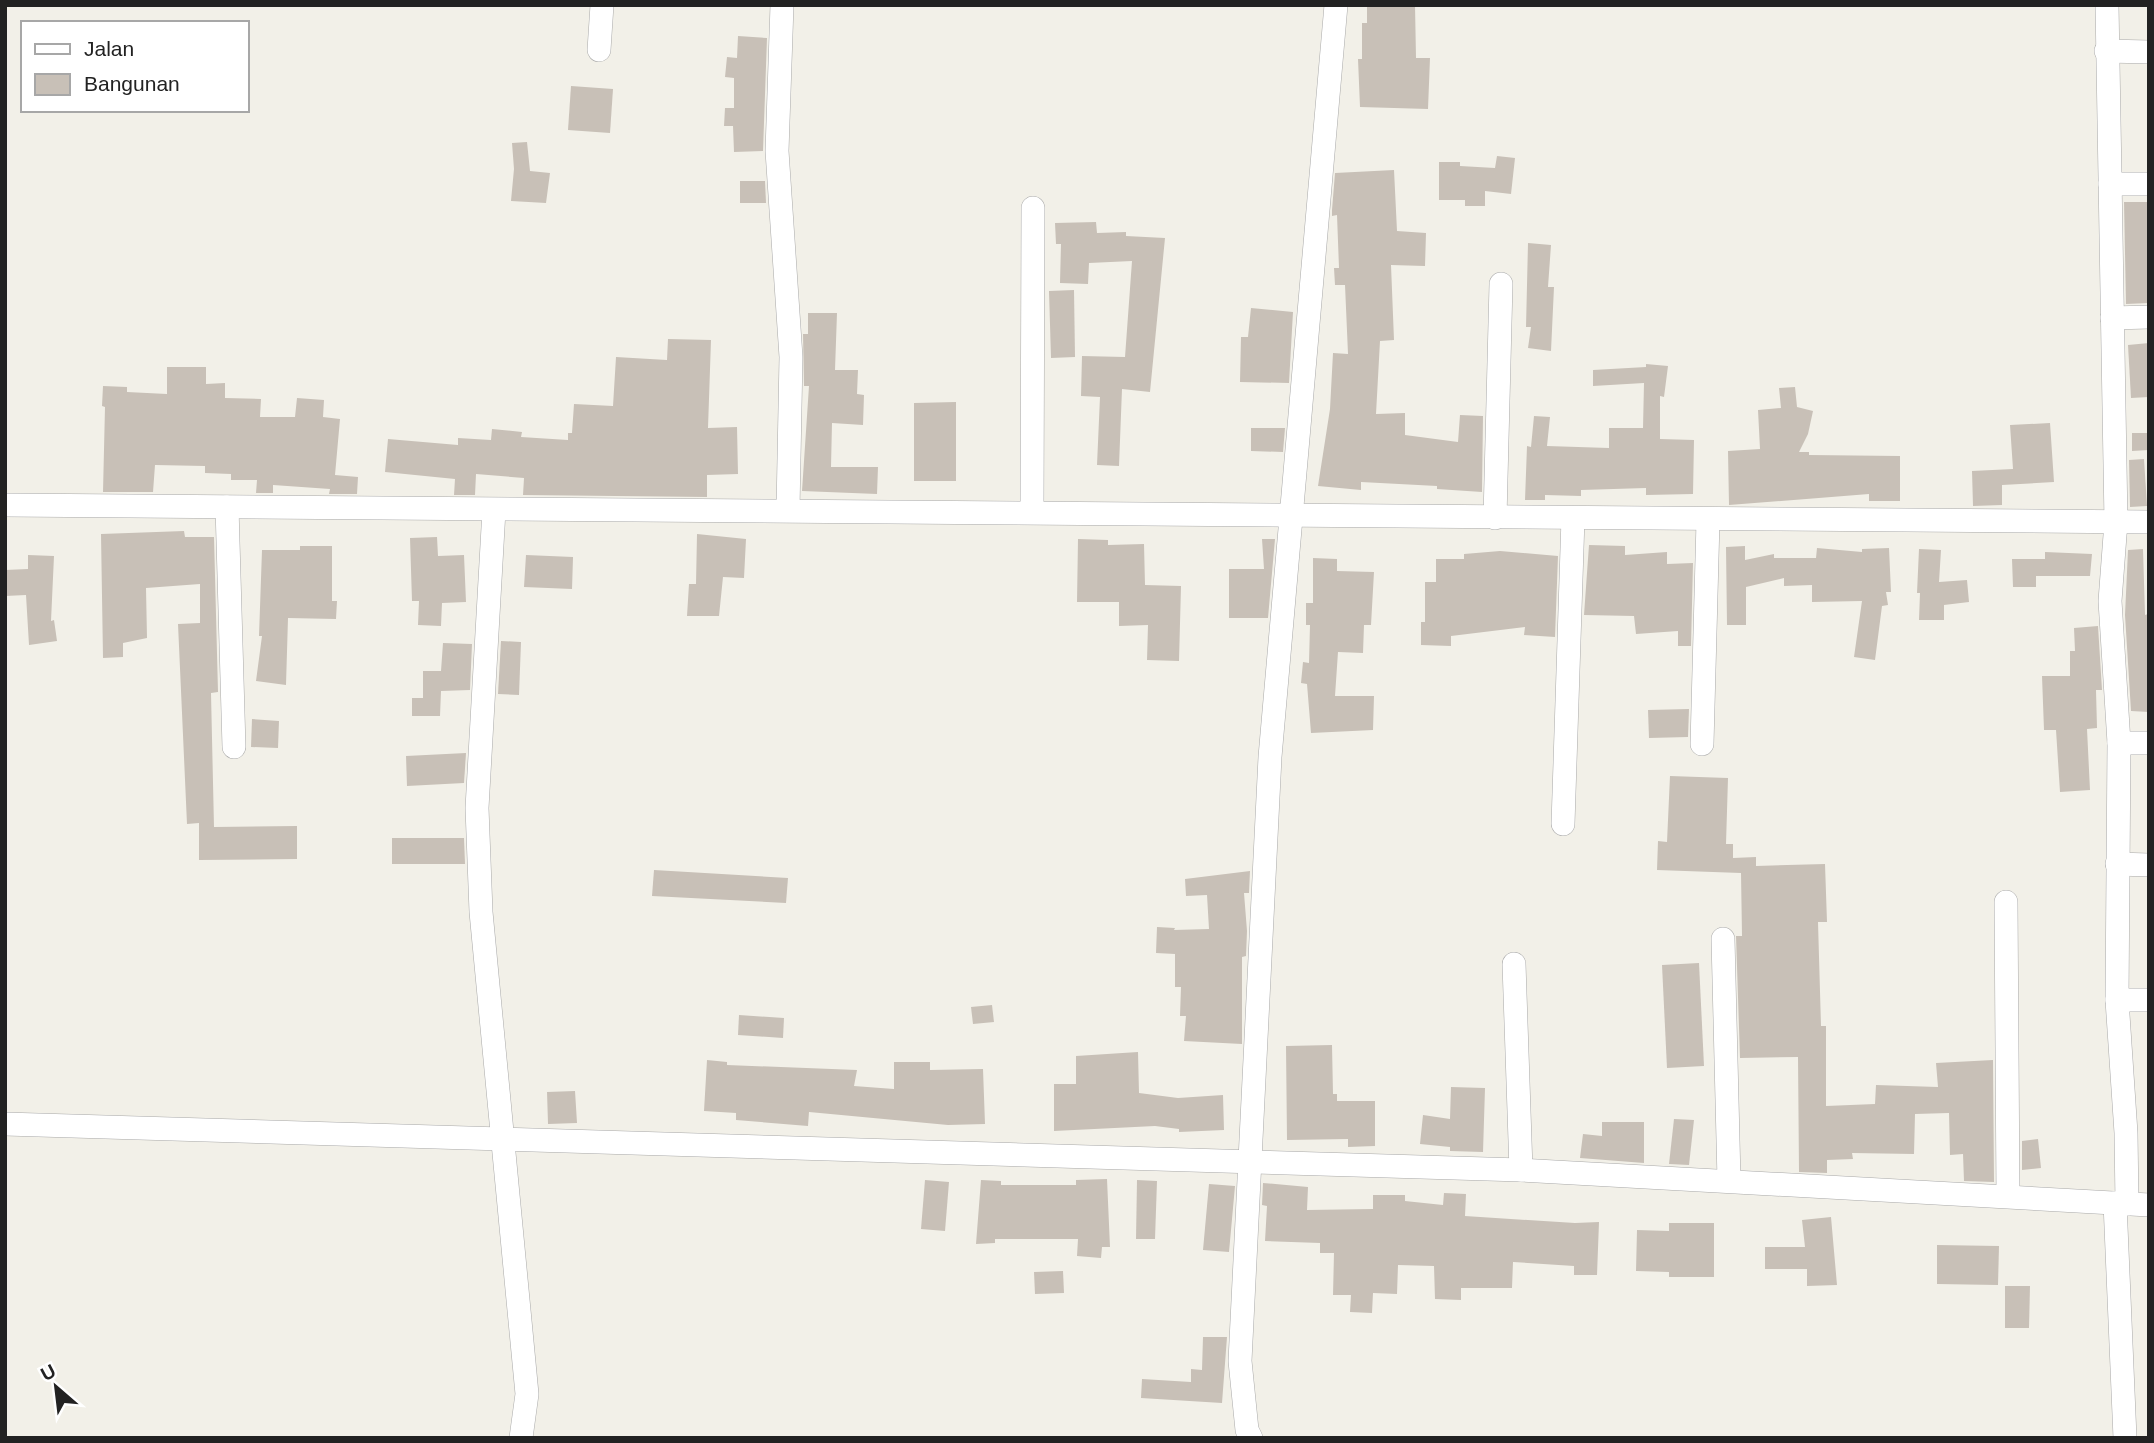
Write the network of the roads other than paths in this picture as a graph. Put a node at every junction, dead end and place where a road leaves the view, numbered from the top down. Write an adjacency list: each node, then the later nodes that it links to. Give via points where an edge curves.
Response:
1 (601, 5): 5 (street)
2 (782, 5): 16 (street, via 777,152 791,357)
3 (1336, 5): 19 (street)
4 (2107, 5): 6 (street)
5 (599, 50)
6 (2106, 51): 7 (street); 8 (street)
7 (2149, 52)
8 (2110, 184): 9 (street); 13 (street)
9 (2149, 184)
10 (1033, 208): 18 (street)
11 (1501, 284): 20 (street)
12 (2149, 317): 13 (street)
13 (2112, 318): 23 (street)
14 (5, 505): 15 (street)
15 (227, 507): 17 (street); 28 (street)
16 (788, 509): 17 (street); 18 (street)
17 (494, 510): 39 (street, via 477,808 481,912)
18 (1032, 512): 19 (street)
19 (1292, 515): 20 (street); 40 (street, via 1270,757)
20 (1495, 517): 21 (street)
21 (1573, 518): 22 (street); 29 (street)
22 (1708, 520): 23 (street); 27 (street)
23 (2116, 522): 24 (street); 25 (street, via 2110,601)
24 (2149, 522)
25 (2119, 743): 26 (street); 30 (street)
26 (2149, 743)
27 (1702, 744)
28 (234, 747)
29 (1563, 824)
30 (2117, 864): 31 (street); 35 (street)
31 (2149, 865)
32 (2006, 902): 43 (street)
33 (1723, 939): 42 (street)
34 (1514, 964): 41 (street)
35 (2117, 1000): 36 (street); 38 (street)
36 (2149, 1000)
37 (5, 1124): 39 (street)
38 (2138, 1133): 44 (street)
39 (504, 1140): 40 (street); 45 (street, via 527,1394)
40 (1248, 1162): 41 (street); 46 (street, via 1240,1361)
41 (1521, 1170): 42 (street)
42 (1729, 1181): 43 (street)
43 (2008, 1196): 44 (street)
44 (2130, 1204): 47 (street)
45 (521, 1438)
46 (1251, 1438)
47 (2125, 1438)

